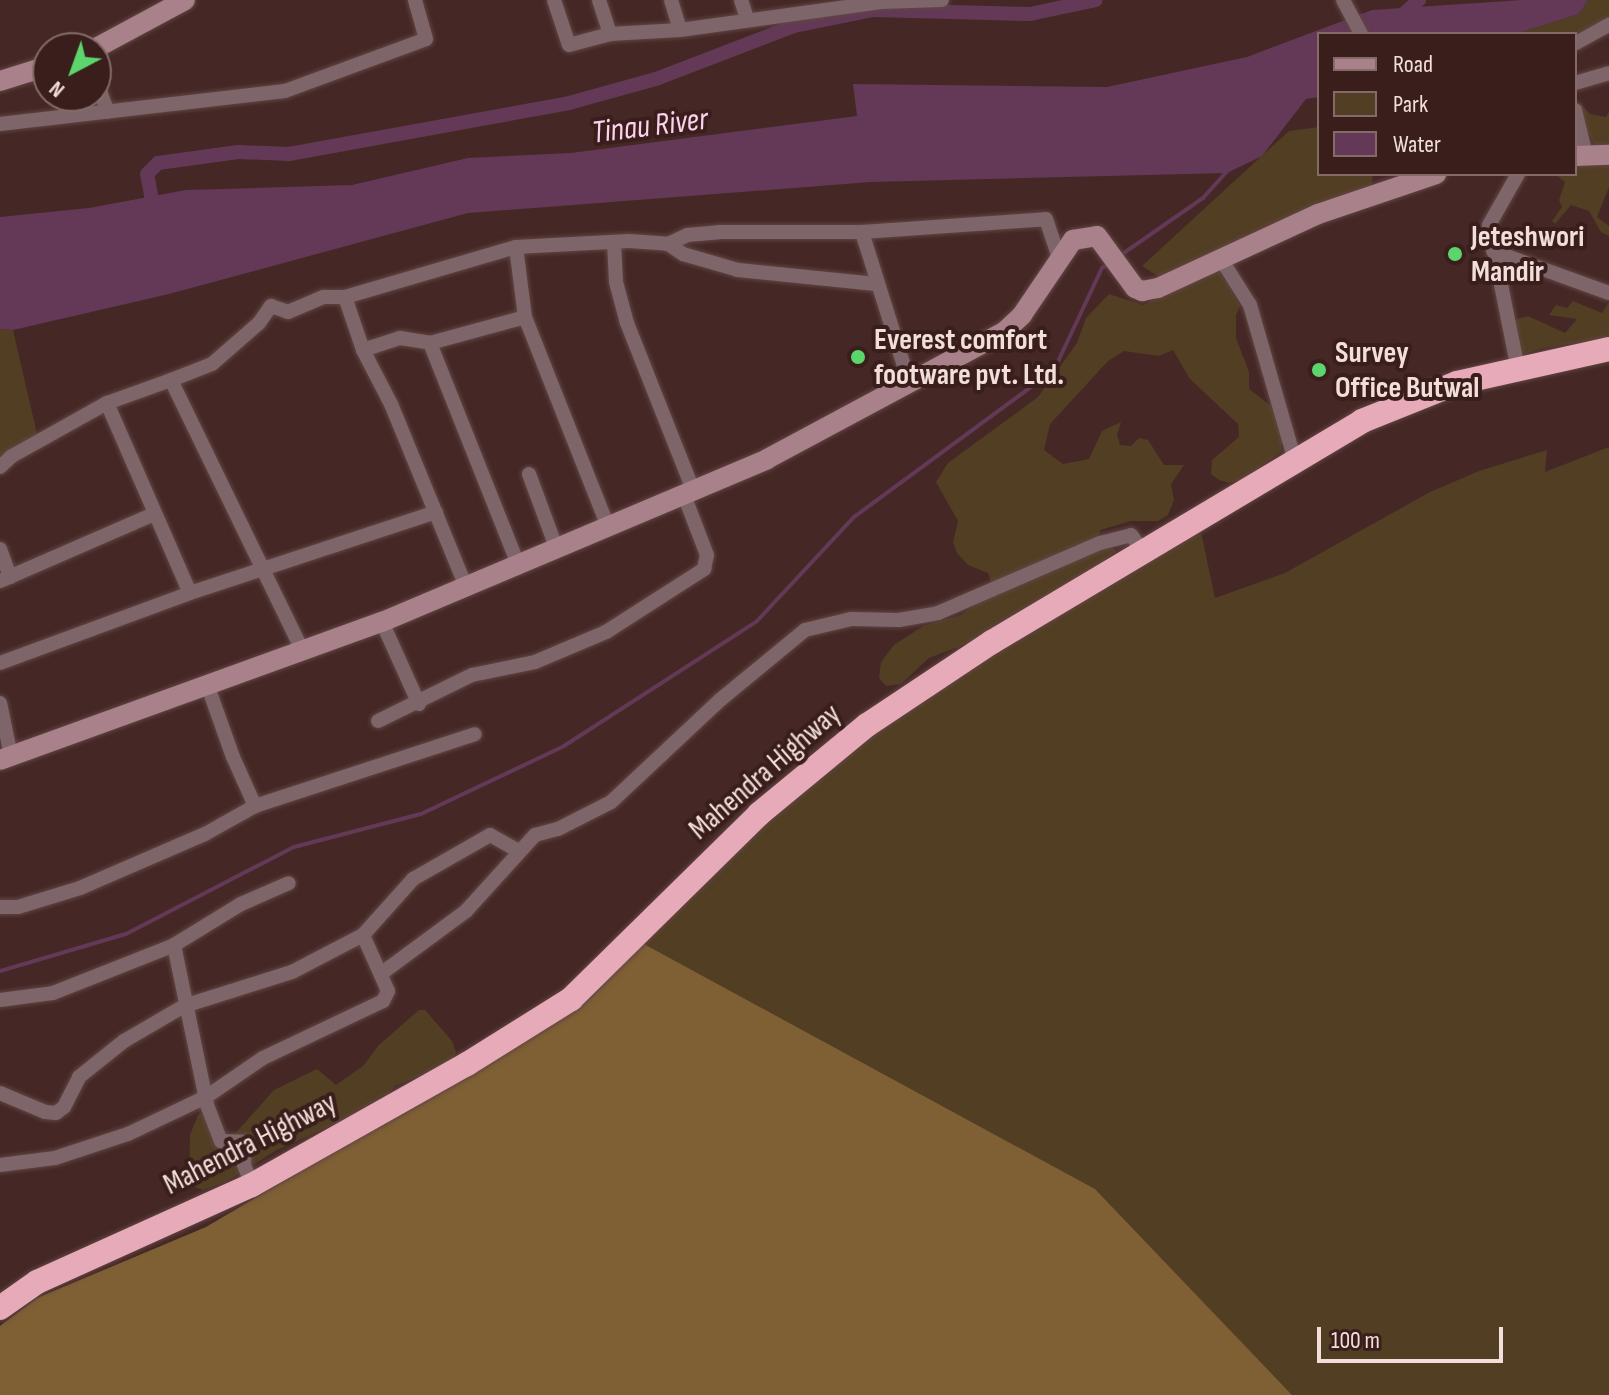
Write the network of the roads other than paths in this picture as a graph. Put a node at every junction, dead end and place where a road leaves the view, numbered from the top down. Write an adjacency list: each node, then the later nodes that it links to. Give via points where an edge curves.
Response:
1 (185, 0): 16 (street)
2 (415, 0): 23 (street, via 426,39 285,91)
3 (554, 0): 15 (street, via 569,45)
4 (599, 0): 15 (street)
5 (671, 0): 13 (street)
6 (741, 0): 11 (street)
7 (942, 0): 9 (street)
8 (1343, 0): 14 (street)
9 (881, 1): 10 (street)
10 (808, 5): 11 (street)
11 (747, 19): 13 (street)
12 (1609, 25): 17 (street)
13 (680, 30): 15 (street)
14 (1360, 32)
15 (610, 34)
16 (112, 39)
17 (1577, 42)
18 (32, 71): 20 (street)
19 (1609, 73): 21 (street)
20 (0, 81)
21 (1577, 82)
22 (108, 112): 24 (street)
23 (112, 112)
24 (0, 124)
25 (1577, 125): 27 (street)
26 (1609, 155): 27 (street)
27 (1581, 156)
28 (1430, 176): 36 (street, via 1318,214)
29 (1517, 176): 34 (street, via 1489,225)
30 (862, 232): 32 (street, via 719,232 687,235); 35 (street, via 1046,219); 37 (street)
31 (614, 243): 32 (street); 33 (street); 51 (street, via 616,282 627,323)
32 (668, 244): 37 (street, via 683,254 738,270)
33 (516, 247): 39 (street); 40 (street)
34 (1493, 251): 38 (street); 44 (street)
35 (1059, 258): 36 (street, via 1073,240 1097,236 1142,291); 46 (street, via 1022,315 1004,332)
36 (1221, 259): 48 (street, via 1250,305)
37 (876, 284): 46 (street)
38 (1609, 293)
39 (345, 297): 43 (street); 45 (street, via 324,297 288,312 271,306 212,364)
40 (525, 317): 41 (street); 54 (street)
41 (430, 343): 43 (street, via 400,338); 58 (street)
42 (1609, 349): 44 (highway, Mahendra Highway)
43 (363, 350): 52 (street)
44 (1518, 369): 48 (highway, Mahendra Highway, via 1457,383 1362,421)
45 (171, 380): 47 (street); 59 (street)
46 (909, 382): 51 (street, via 767,459)
47 (107, 403): 49 (street); 53 (street)
48 (1295, 461): 57 (highway, Mahendra Highway)
49 (0, 467)
50 (529, 474): 55 (street)
51 (689, 494): 54 (street); 68 (street, via 707,555 704,569 606,632 535,662 472,675)
52 (435, 513): 59 (street); 61 (street)
53 (154, 514): 60 (street); 62 (street)
54 (608, 527): 55 (street)
55 (556, 547): 58 (street)
56 (0, 549): 60 (street)
57 (1144, 552): 73 (street, via 1131,535 1100,543 938,613 899,620 851,619 805,630 720,700 611,802 535,835); 84 (highway, Mahendra Highway, via 992,642 867,725 759,814 571,999)
58 (518, 564): 61 (street)
59 (264, 570): 62 (street); 64 (street)
60 (5, 579)
61 (466, 587): 63 (street)
62 (190, 593): 65 (street)
63 (382, 622): 64 (street); 68 (street)
64 (302, 650): 66 (street)
65 (0, 663)
66 (207, 684): 71 (street); 72 (street)
67 (0, 703): 71 (street)
68 (419, 704): 69 (street)
69 (378, 721)
70 (475, 734): 72 (street)
71 (5, 758)
72 (255, 806): 75 (street, via 205,834 80,888 18,907)
73 (517, 850): 76 (street, via 490,835 413,879); 78 (street, via 466,911)
74 (289, 883): 77 (street, via 241,904)
75 (0, 907)
76 (363, 935): 78 (street); 80 (street, via 292,972)
77 (174, 945): 79 (street, via 53,993); 80 (street)
78 (382, 973): 82 (street, via 388,991 383,1001 263,1058)
79 (0, 1000)
80 (184, 1006): 81 (street, via 124,1041 79,1077 56,1113); 82 (street)
81 (0, 1093)
82 (206, 1097): 83 (street, via 128,1134 55,1158); 84 (street, via 221,1141 245,1142 244,1165)
83 (0, 1165)
84 (252, 1185): 85 (highway, Mahendra Highway, via 37,1282)
85 (0, 1308)

